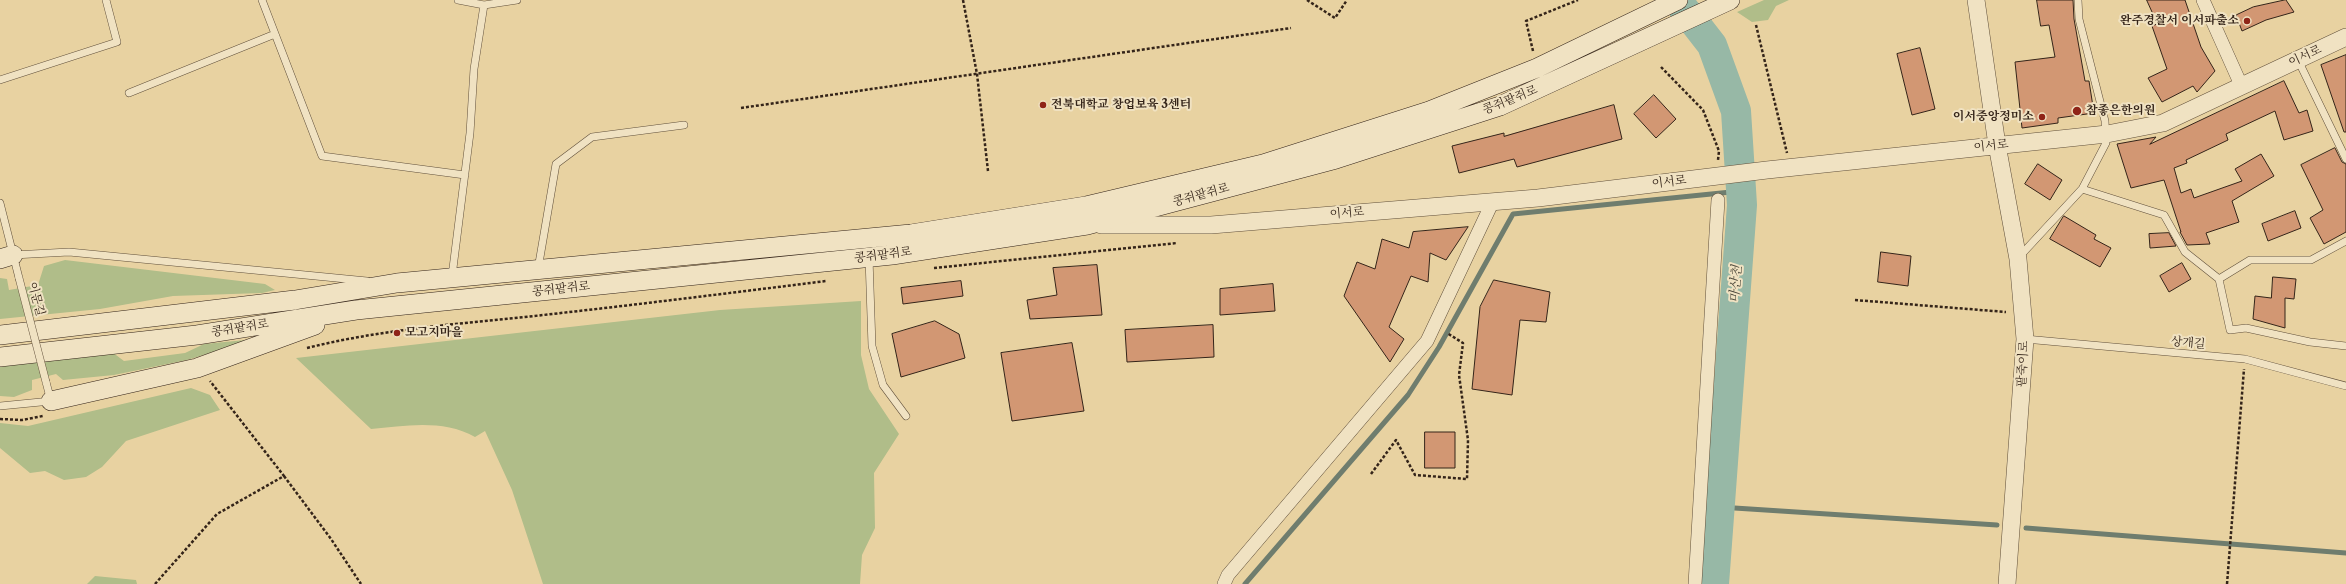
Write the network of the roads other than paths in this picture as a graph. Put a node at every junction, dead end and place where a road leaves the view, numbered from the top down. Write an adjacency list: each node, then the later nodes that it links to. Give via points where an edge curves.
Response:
1 (106, 0): 14 (lane, via 117,42)
2 (262, 0): 11 (lane)
3 (458, 0): 10 (lane)
4 (517, 0): 10 (lane)
5 (1678, 0): 31 (main road, 콩쥐팥쥐로, via 1536,68 1429,110 1263,164 1086,206 911,234)
6 (1976, 0): 19 (street, 팥죽이로)
7 (2078, 0): 18 (lane, via 2079,19)
8 (2203, 0): 15 (street)
9 (1728, 1): 26 (main road, 콩쥐팥쥐로, via 1500,106 1336,159)
10 (484, 5): 21 (lane, via 474,70)
11 (275, 34): 16 (lane); 21 (lane, via 322,156)
12 (2346, 37): 13 (street, 이서로)
13 (2298, 60): 15 (street, 이서로); 20 (lane)
14 (0, 80)
15 (2241, 85): 18 (street, 이서로, via 2163,123)
16 (129, 93)
17 (684, 125): 31 (lane, via 592,137 556,164)
18 (2107, 134): 19 (street, 이서로); 22 (lane, via 2106,143)
19 (1998, 145): 24 (street, 이서로); 30 (street, 팥죽이로)
20 (2346, 159)
21 (465, 175): 32 (lane)
22 (2082, 189): 30 (lane); 33 (lane, via 2164,215 2185,252)
23 (1718, 200): 45 (street)
24 (1494, 201): 26 (street, 이서로, via 1211,225); 44 (street, via 1427,341 1228,575)
25 (0, 203): 28 (lane, 이문길)
26 (1088, 225): 29 (main road, 콩쥐팥쥐로)
27 (2346, 241): 33 (lane, via 2311,260 2250,260)
28 (6, 257): 34 (lane, via 69,252); 41 (lane, 이문길, bridge, via 19,278)
29 (869, 258): 35 (main road, 콩쥐팥쥐로); 43 (lane, via 872,346 883,385)
30 (2018, 259): 37 (street, 팥죽이로)
31 (538, 269): 32 (main road, 콩쥐팥쥐로)
32 (451, 278): 34 (main road, 콩쥐팥쥐로)
33 (2219, 279): 38 (lane, via 2230,330 2246,328 2310,342)
34 (397, 283): 36 (main road, 콩쥐팥쥐로, via 235,307)
35 (356, 310): 39 (main road, 콩쥐팥쥐로, via 191,336); 41 (main road, via 197,368)
36 (0, 336)
37 (2025, 339): 40 (lane, 상개길, via 2245,359); 46 (street, 팥죽이로)
38 (2346, 346)
39 (0, 357)
40 (2346, 386)
41 (51, 401): 42 (lane)
42 (0, 406)
43 (906, 416)
44 (1224, 584)
45 (1695, 584)
46 (2007, 584)

